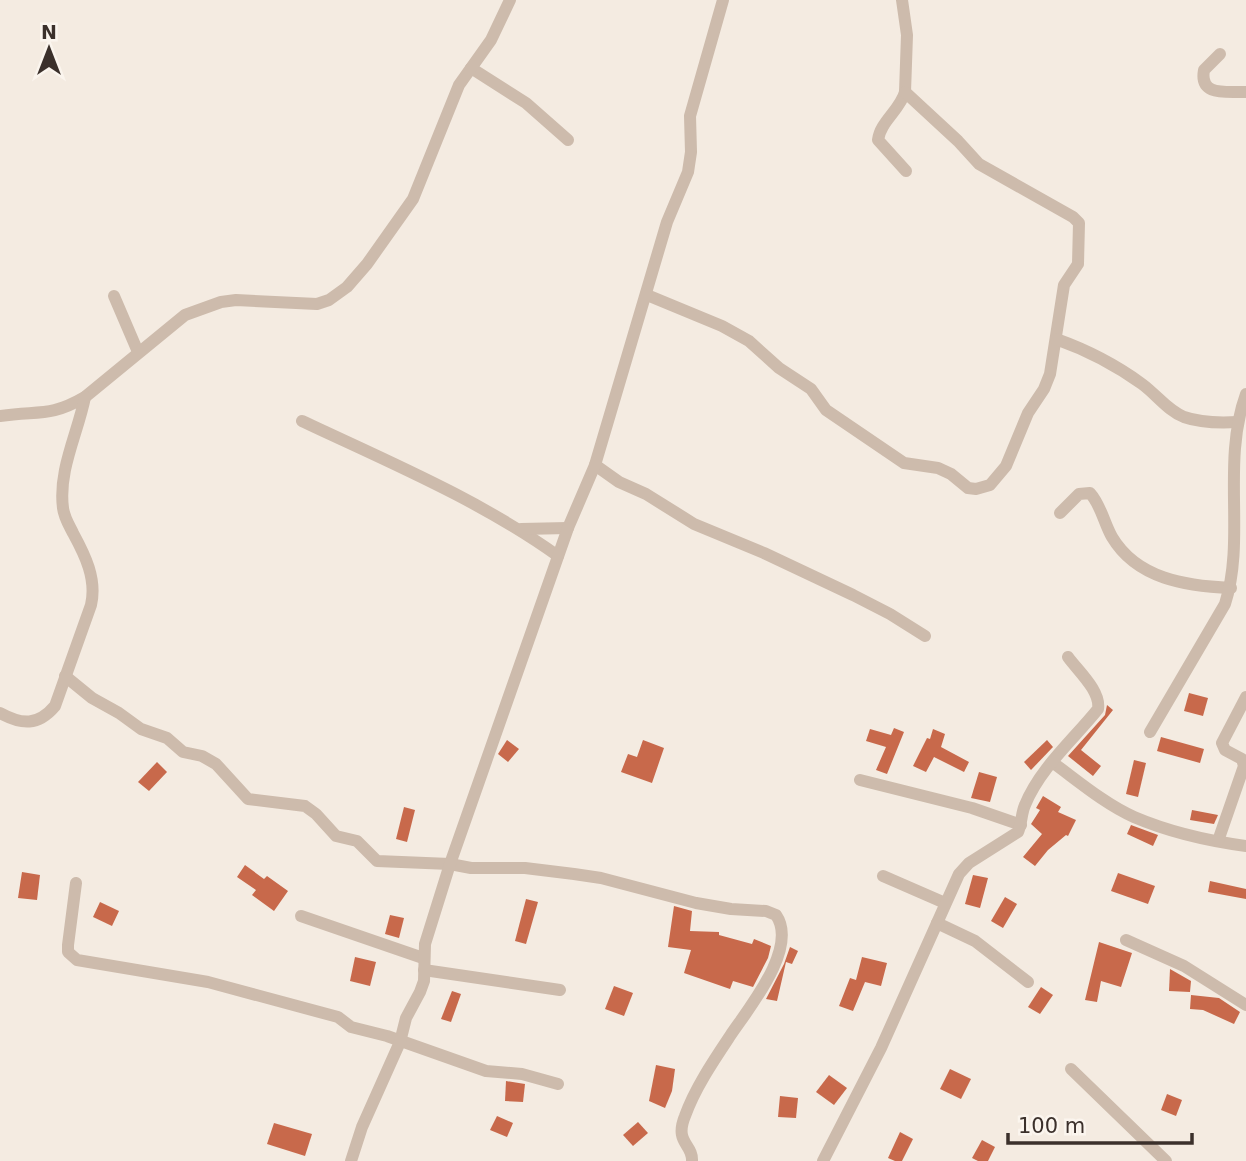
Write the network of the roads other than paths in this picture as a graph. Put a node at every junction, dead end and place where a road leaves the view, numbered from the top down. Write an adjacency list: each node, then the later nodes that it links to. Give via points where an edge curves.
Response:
1 (510, 0): 5 (street)
2 (723, 0): 10 (street, via 690,116 688,172 667,222)
3 (902, 0): 6 (street, via 907,35)
4 (1220, 54): 7 (street, via 1204,70 1205,86)
5 (471, 68): 8 (street, via 526,103); 13 (street, via 459,85 413,199 368,264 340,294 317,304 221,302 185,315)
6 (905, 92): 9 (street, via 878,140); 12 (street, via 979,164 1077,220 1078,264 1064,285)
7 (1246, 92)
8 (568, 140)
9 (906, 171)
10 (647, 295): 12 (street, via 749,341 811,389 826,410 904,463 938,468 976,489 990,485 1006,466 1050,374); 21 (street)
11 (114, 296): 13 (street)
12 (1056, 340): 20 (street, via 1093,354 1186,418)
13 (138, 352): 15 (street)
14 (1246, 394): 20 (street)
15 (85, 397): 16 (street); 17 (street)
16 (70, 405): 17 (street); 18 (street, via 43,414)
17 (82, 415): 29 (street, via 74,433 63,509 87,561 93,596)
18 (0, 416)
19 (302, 421): 24 (street)
20 (1238, 422): 26 (street)
21 (595, 465): 23 (street); 27 (street, via 694,524 831,584)
22 (1060, 513): 26 (street, via 1079,494 1090,493 1118,548 1130,561 1175,581)
23 (568, 528): 24 (street); 25 (street)
24 (521, 529): 25 (street)
25 (558, 556): 38 (street)
26 (1231, 589): 32 (street)
27 (925, 636)
28 (1068, 657): 33 (street, via 1096,694 1098,709)
29 (65, 676): 31 (street, via 59,700 43,717 22,723); 38 (street, via 141,729 216,764 248,799 305,806 336,836 357,841 377,861)
30 (1246, 696): 36 (street, via 1222,743 1244,766)
31 (0, 713)
32 (1150, 732)
33 (1052, 762): 35 (street, via 1024,805); 36 (street, via 1121,810)
34 (860, 780): 35 (street)
35 (1021, 825): 41 (street, via 1014,836 969,863)
36 (1218, 841): 37 (street)
37 (1246, 846)
38 (450, 864): 45 (street, via 425,943); 53 (street, via 601,878 696,903 776,915 782,928 771,974 684,1118 682,1137)
39 (883, 876): 41 (street)
40 (76, 883): 49 (street, via 68,952 77,960 208,982 338,1017 351,1027)
41 (944, 903): 43 (street)
42 (301, 916): 45 (street)
43 (937, 923): 46 (street, via 975,941); 54 (street)
44 (1126, 940): 48 (street, via 1184,966)
45 (424, 964): 47 (street); 49 (street, via 421,992 406,1018)
46 (1028, 982)
47 (560, 990)
48 (1246, 1005)
49 (400, 1042): 51 (street, via 486,1071); 52 (street, via 362,1127)
50 (1072, 1069): 55 (street)
51 (558, 1084)
52 (353, 1160)
53 (692, 1161)
54 (823, 1161)
55 (1166, 1161)

